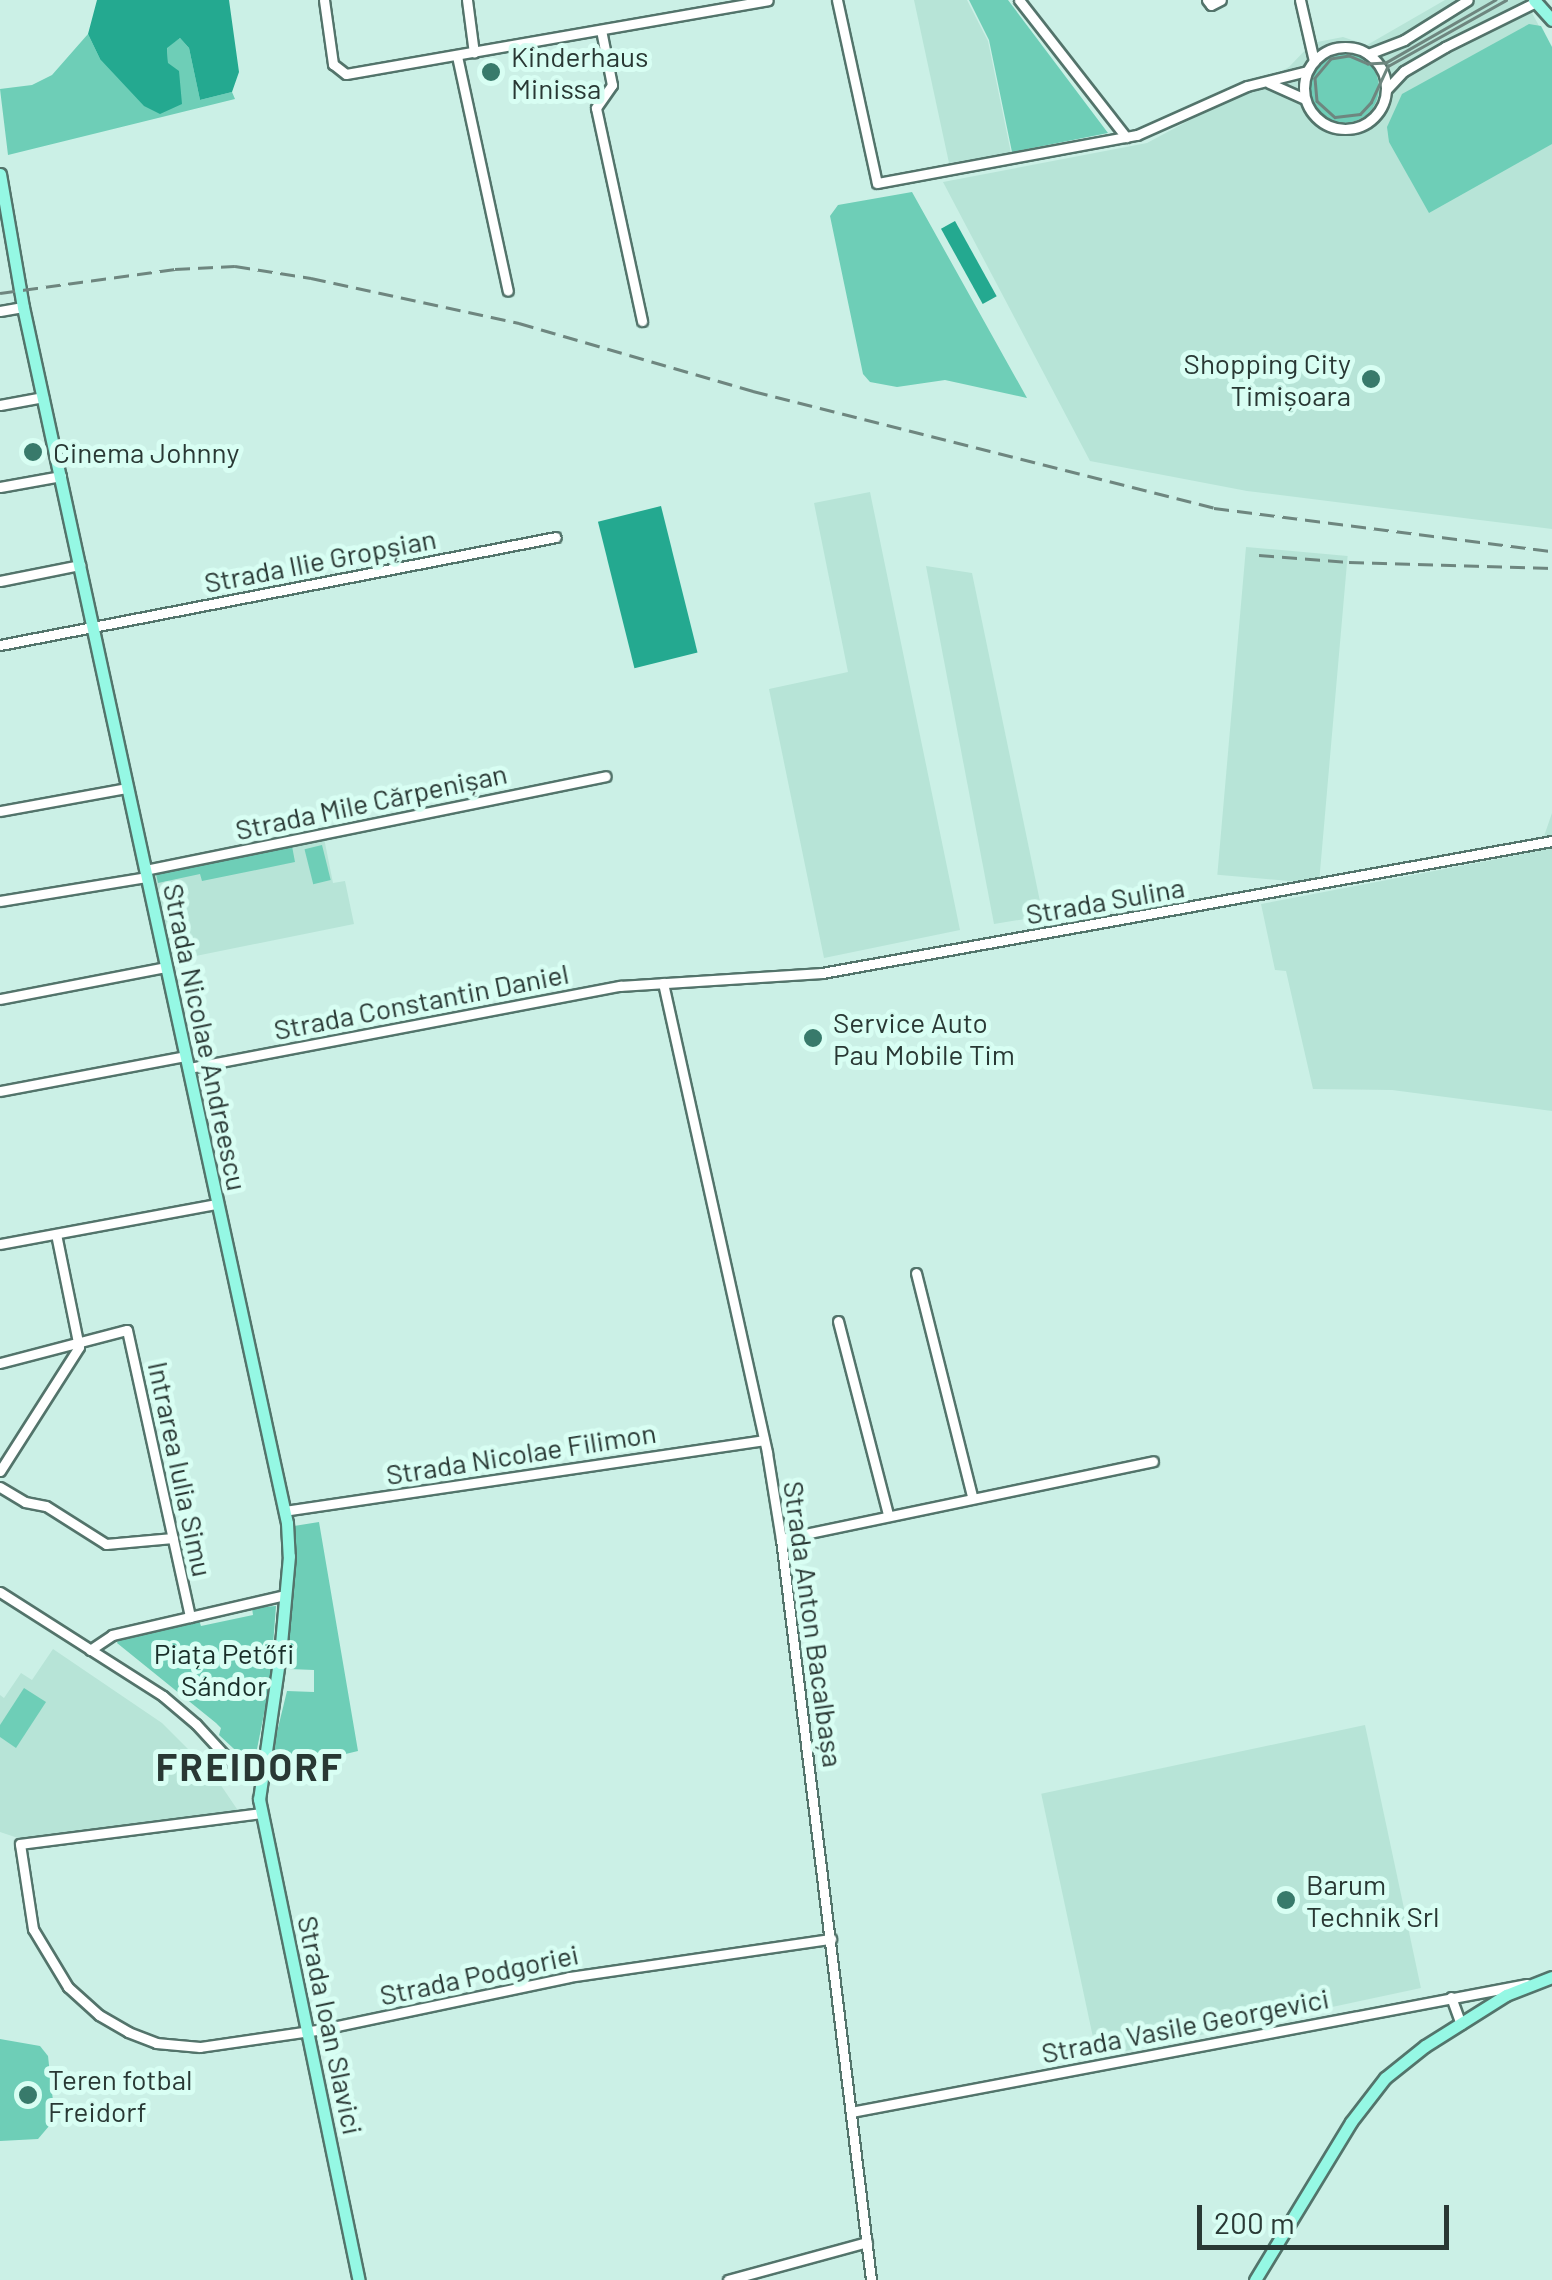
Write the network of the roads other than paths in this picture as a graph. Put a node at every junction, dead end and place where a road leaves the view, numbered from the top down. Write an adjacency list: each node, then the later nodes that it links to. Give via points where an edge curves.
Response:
1 (324, 0): 16 (street, via 338,72)
2 (467, 0): 14 (street)
3 (768, 0): 9 (street)
4 (837, 0): 22 (street, via 877,183)
5 (1019, 0): 22 (street)
6 (1300, 0): 11 (street)
7 (1468, 0): 15 (street)
8 (1537, 1): 10 (main road); 20 (street, via 1444,46)
9 (716, 7): 12 (street)
10 (1552, 20)
11 (1308, 28): 13 (street); 17 (street)
12 (601, 30): 14 (street); 27 (street, via 612,85 596,108)
13 (1330, 49): 15 (street); 17 (street)
14 (474, 53): 16 (street)
15 (1368, 54): 20 (street)
16 (457, 56): 24 (street)
17 (1314, 61): 18 (street)
18 (1307, 71): 19 (street); 21 (street)
19 (1266, 82): 21 (street); 22 (street)
20 (1386, 90): 21 (street, via 1377,112 1354,128 1324,123)
21 (1305, 99)
22 (1126, 137)
23 (0, 174): 25 (main road, Strada Nicolae Andreescu)
24 (508, 291)
25 (23, 307): 26 (street); 28 (main road, Strada Nicolae Andreescu)
26 (0, 312)
27 (642, 321)
28 (44, 397): 29 (street); 30 (main road, Strada Nicolae Andreescu)
29 (0, 405)
30 (61, 476): 31 (street); 33 (main road, Strada Nicolae Andreescu)
31 (0, 487)
32 (556, 537): 35 (street, Strada Ilie Gropșian)
33 (80, 565): 34 (street); 35 (main road, Strada Nicolae Andreescu)
34 (0, 581)
35 (93, 627): 36 (street, Strada Ilie Gropșian); 38 (main road, Strada Nicolae Andreescu)
36 (0, 644)
37 (606, 776): 41 (street, Strada Mile Cărpenișan)
38 (127, 788): 39 (street); 41 (main road, Strada Nicolae Andreescu)
39 (0, 811)
40 (1552, 842): 44 (street, Strada Sulina, via 822,973)
41 (146, 874): 42 (street, Strada Mile Cărpenișan); 43 (main road, Strada Nicolae Andreescu)
42 (0, 901)
43 (166, 967): 45 (street); 46 (main road, Strada Nicolae Andreescu)
44 (663, 984): 46 (street, Strada Constantin Daniel); 55 (street, Strada Anton Bacalbașa)
45 (0, 999)
46 (188, 1062): 47 (street, Strada Constantin Daniel); 48 (main road, Strada Nicolae Andreescu)
47 (0, 1091)
48 (216, 1204): 49 (street); 60 (main road, Strada Nicolae Andreescu)
49 (56, 1234): 50 (street); 53 (street)
50 (0, 1244)
51 (916, 1273): 59 (street)
52 (838, 1321): 61 (street)
53 (78, 1340): 54 (street); 57 (street, via 78,1352); 62 (street, Intrarea Iulia Simu, via 127,1330)
54 (0, 1363)
55 (764, 1440): 60 (street, Strada Nicolae Filimon); 63 (street, Strada Anton Bacalbașa)
56 (1154, 1460): 59 (street)
57 (0, 1471)
58 (0, 1487): 62 (street, via 46,1506 106,1544)
59 (972, 1496): 61 (street)
60 (284, 1510): 65 (main road, Strada Nicolae Andreescu, via 290,1545)
61 (888, 1516): 63 (street)
62 (173, 1538): 66 (street, Intrarea Iulia Simu)
63 (781, 1539): 70 (street, Strada Anton Bacalbașa)
64 (0, 1592): 67 (street)
65 (285, 1595): 66 (street); 68 (main road, Strada Nicolae Andreescu)
66 (190, 1617): 67 (street, via 112,1635)
67 (90, 1650): 68 (street, via 163,1696 241,1773)
68 (259, 1780): 69 (main road, Strada Ioan Slavici)
69 (261, 1813): 75 (main road, Strada Ioan Slavici); 75 (street, Strada Podgoriei, via 20,1844 28,1912 68,1987 108,2022 156,2043 183,2047)
70 (831, 1939): 75 (street, Strada Podgoriei, via 570,1977); 76 (street, Strada Anton Bacalbașa)
71 (1552, 1977): 72 (main road)
72 (1528, 1984): 73 (street, Strada Vasile Georgevici); 74 (main road)
73 (1451, 1997): 74 (street); 76 (street, Strada Vasile Georgevici)
74 (1461, 2024): 81 (main road, via 1400,2064 1367,2100)
75 (307, 2030): 78 (main road, Strada Ioan Slavici)
76 (852, 2112): 77 (street, Strada Anton Bacalbașa)
77 (867, 2242): 79 (street); 80 (street, Strada Anton Bacalbașa)
78 (359, 2280)
79 (728, 2280)
80 (871, 2280)
81 (1256, 2280)

